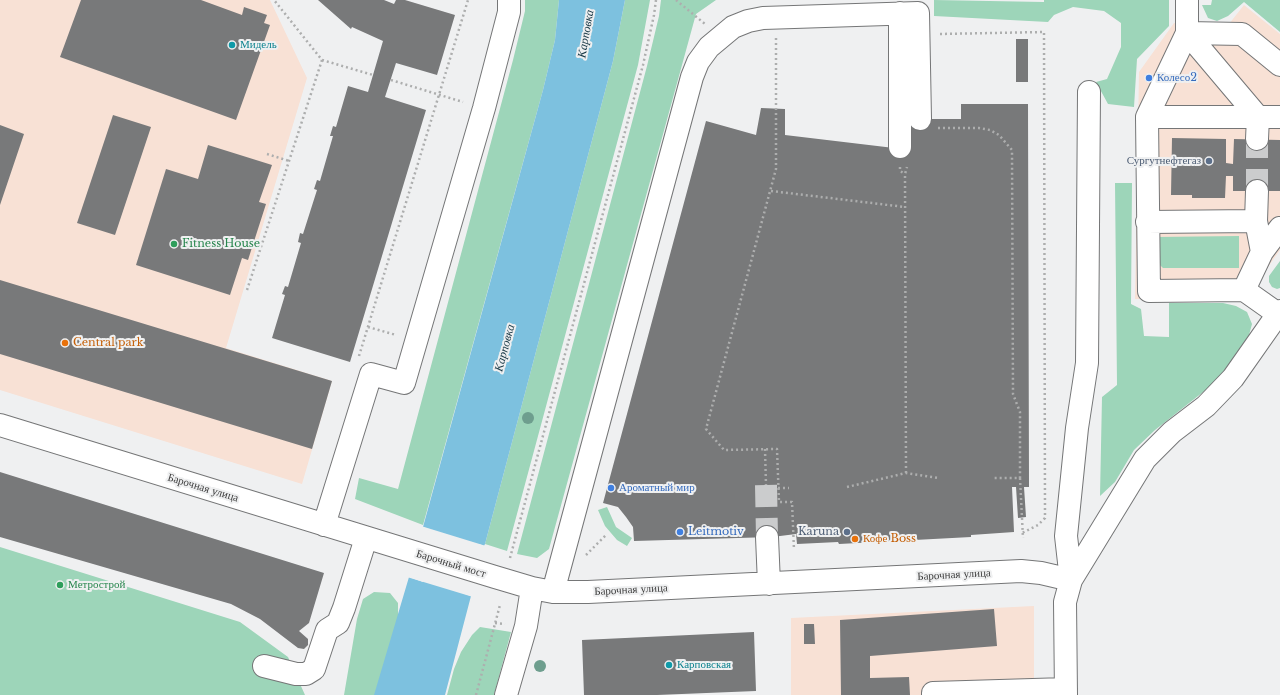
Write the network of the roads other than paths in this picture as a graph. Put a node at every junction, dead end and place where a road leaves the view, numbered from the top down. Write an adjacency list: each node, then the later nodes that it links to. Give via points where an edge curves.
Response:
1 (509, 0): 21 (street, via 509,12 484,108 404,383 371,374)
2 (1187, 0): 4 (street)
3 (900, 13): 10 (street, via 918,13); 12 (street); 30 (street, via 763,18 748,21 720,36 698,62)
4 (1187, 33): 5 (street, via 1242,34); 7 (street); 8 (street)
5 (1280, 65)
6 (1089, 92): 26 (street, via 1087,362 1077,428 1066,536)
7 (1148, 117): 8 (street); 15 (street)
8 (1258, 117): 9 (street); 11 (street)
9 (1280, 117)
10 (927, 124)
11 (1257, 139)
12 (904, 154)
13 (1257, 191): 14 (street)
14 (1256, 220): 15 (street); 17 (street)
15 (1147, 222): 18 (street, via 1148,291)
16 (1280, 228): 17 (street)
17 (1262, 252): 18 (street)
18 (1244, 290): 19 (street)
19 (1279, 312): 26 (street, via 1233,378 1206,406 1172,432 1145,459)
20 (0, 425): 21 (street, Барочная улица)
21 (324, 525): 22 (street, Барочная улица)
22 (359, 536): 24 (street, Барочная улица); 27 (street); 31 (street, via 344,608 338,622 327,630 314,669 306,674 296,674)
23 (767, 537): 28 (street)
24 (406, 550): 25 (street, Барочный мост)
25 (495, 578): 29 (street, Барочная улица)
26 (1071, 580): 28 (street, Барочная улица, via 1041,573 1021,572); 32 (street, via 1065,602)
27 (337, 584)
28 (769, 584): 30 (street, Барочная улица)
29 (532, 588): 30 (street, Барочная улица); 33 (street, via 526,626)
30 (553, 592)
31 (264, 666)
32 (1066, 692): 34 (street)
33 (506, 695)
34 (933, 695)

